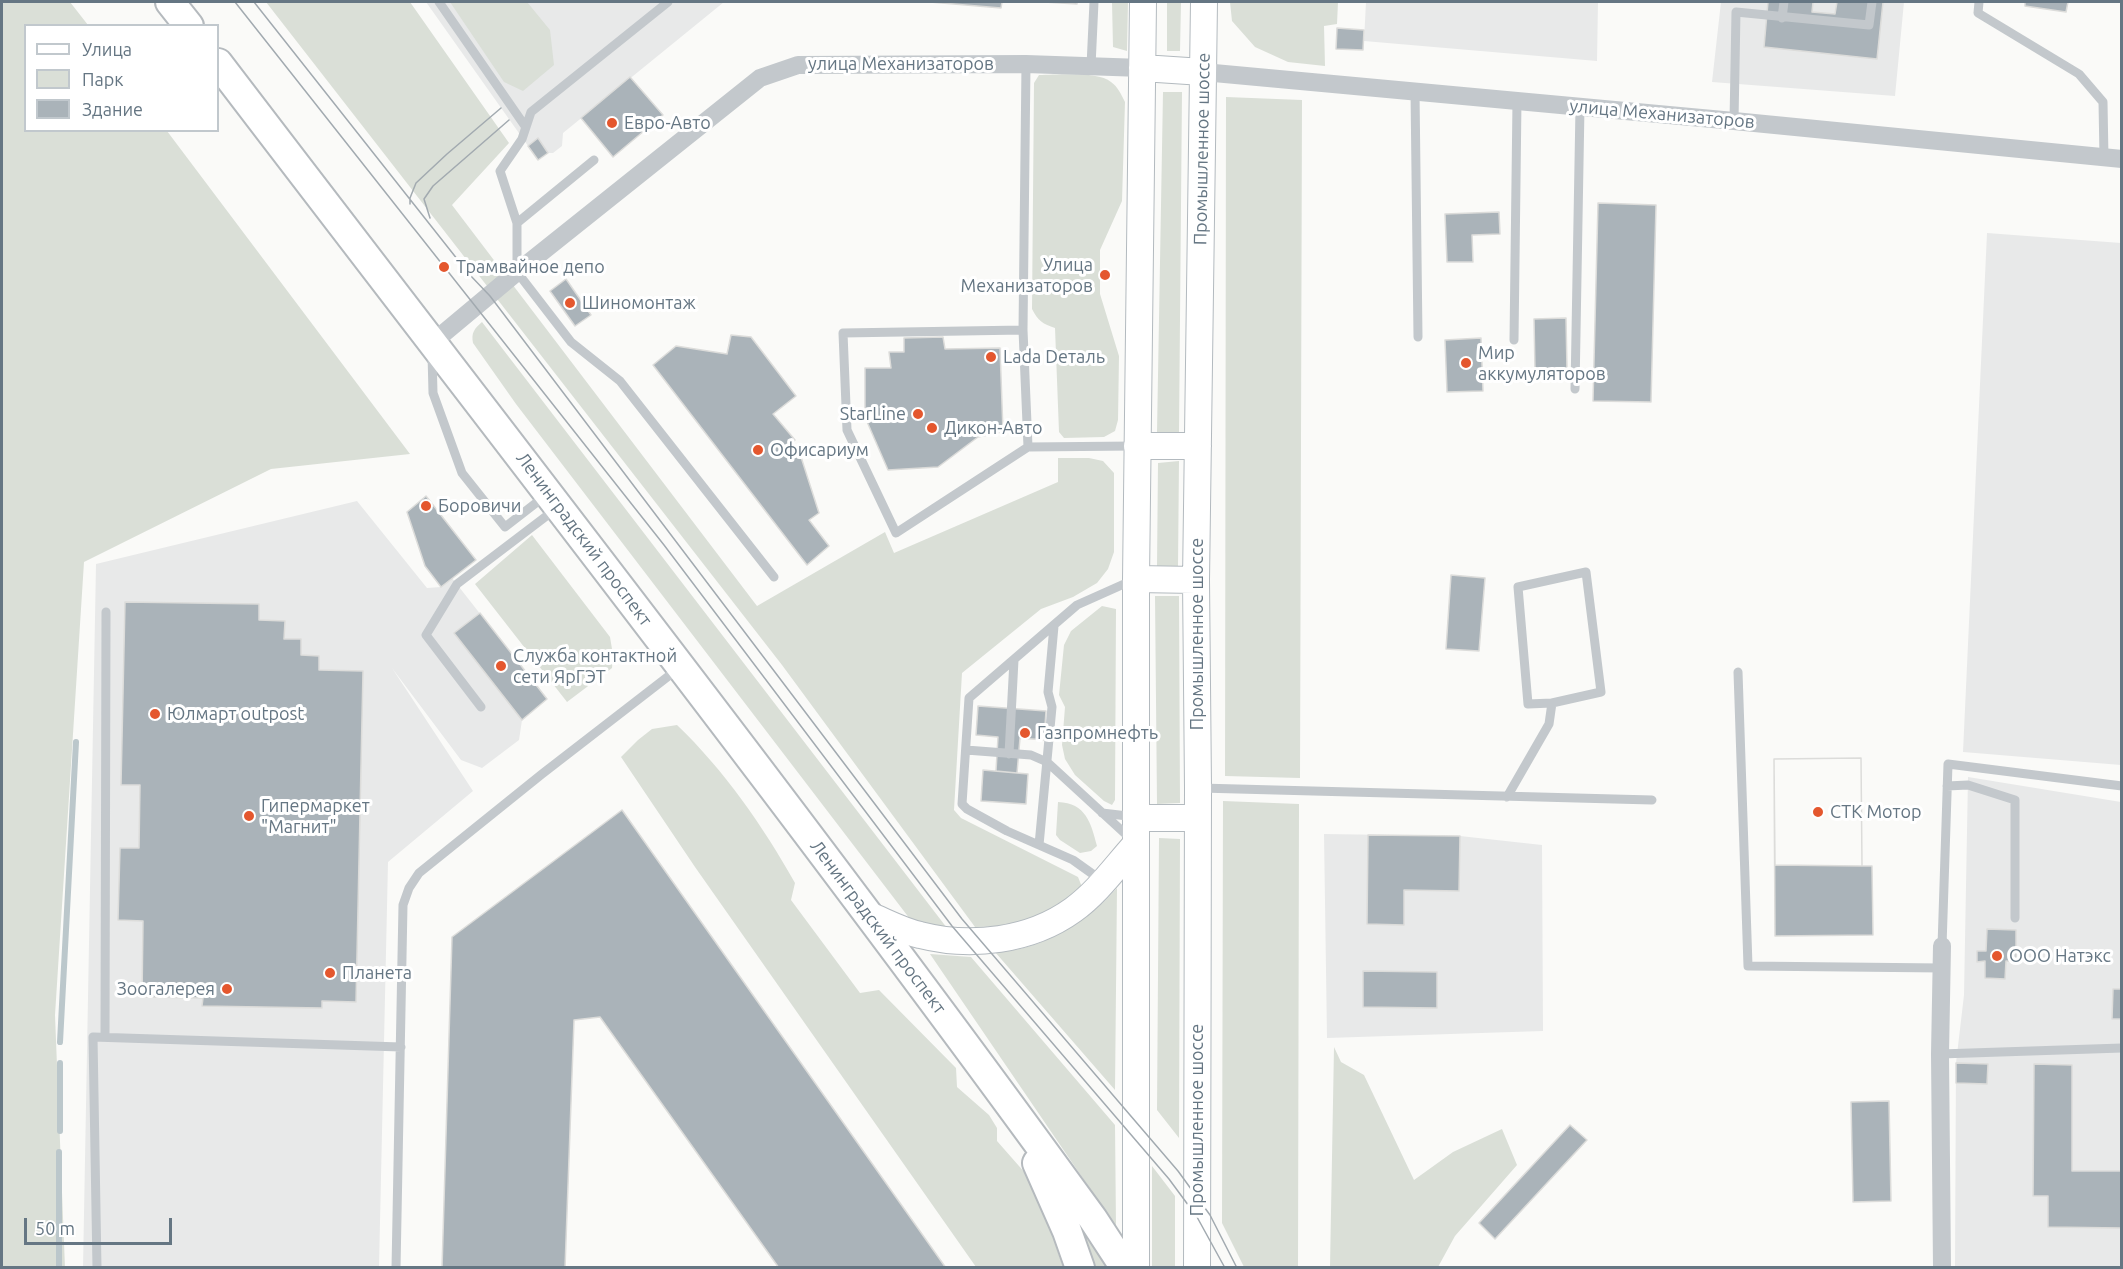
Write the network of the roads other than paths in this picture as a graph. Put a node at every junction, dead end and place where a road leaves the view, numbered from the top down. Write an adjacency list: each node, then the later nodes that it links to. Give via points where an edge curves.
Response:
1 (170, 2): 11 (main road)
2 (438, 2): 21 (lane)
3 (668, 2): 21 (lane, via 531,112)
4 (1094, 2): 14 (lane)
5 (1143, 2): 15 (main road)
6 (1204, 2): 16 (main road, Промышленное шоссе)
7 (1784, 2): 10 (lane)
8 (1872, 2): 10 (lane, via 1869,25)
9 (1979, 2): 22 (lane, via 1978,13 2079,75 2103,102)
10 (1782, 18): 20 (lane, via 1736,12)
11 (187, 24)
12 (219, 64): 29 (main road, Ленинградский проспект)
13 (1026, 64): 14 (street, улица Механизаторов); 25 (street, улица Механизаторов, via 798,65 760,78); 26 (lane)
14 (1091, 66): 15 (street, улица Механизаторов)
15 (1142, 68): 16 (main road); 31 (main road)
16 (1203, 72): 17 (street, улица Механизаторов); 32 (main road, Промышленное шоссе)
17 (1415, 91): 18 (street, улица Механизаторов); 27 (lane)
18 (1516, 101): 19 (street, улица Механизаторов); 28 (lane)
19 (1580, 106): 20 (street, улица Механизаторов); 30 (lane)
20 (1734, 121): 22 (street, улица Механизаторов)
21 (525, 126): 24 (lane, via 522,139 500,171)
22 (2113, 158)
23 (594, 160): 24 (lane)
24 (517, 223): 25 (lane)
25 (517, 272): 29 (street, улица Механизаторов); 35 (lane, via 571,342 620,381)
26 (1023, 330): 33 (lane); 33 (lane, via 843,333 847,430 896,533)
27 (1418, 337)
28 (1514, 340)
29 (432, 343): 34 (main road, Ленинградский проспект); 34 (lane, via 433,393 462,473 506,527)
30 (1575, 389)
31 (1137, 446): 32 (main road); 33 (lane); 36 (main road)
32 (1198, 446): 37 (main road, Промышленное шоссе)
33 (1028, 447)
34 (554, 500): 41 (main road, Ленинградский проспект); 44 (lane, via 457,584 426,635)
35 (774, 577)
36 (1136, 579): 37 (main road); 39 (lane, via 1077,605); 54 (main road)
37 (1196, 580): 50 (main road, Промышленное шоссе)
38 (106, 612): 63 (lane)
39 (1054, 626): 40 (lane); 47 (lane)
40 (1014, 660): 45 (lane, via 969,698); 46 (lane)
41 (681, 667): 59 (main road, Ленинградский проспект); 64 (lane, via 419,873 403,905)
42 (1738, 672): 62 (lane, via 1748,966)
43 (1552, 703): 43 (lane, via 1528,704 1518,587 1586,572 1601,692); 51 (lane, via 1549,724)
44 (481, 707)
45 (966, 750): 46 (lane); 57 (lane, via 962,804)
46 (1009, 754): 47 (lane, via 1031,755)
47 (1047, 762): 53 (lane); 57 (lane)
48 (1947, 786): 49 (lane, via 1948,764); 60 (lane, via 1968,785 2015,800); 61 (lane)
49 (2121, 786)
50 (1198, 788): 51 (lane); 55 (main road, Промышленное шоссе)
51 (1507, 797): 52 (lane)
52 (1652, 800)
53 (1102, 813): 54 (lane); 56 (lane)
54 (1137, 818): 55 (main road); 56 (main road)
55 (1197, 818): 73 (main road, Промышленное шоссе)
56 (1136, 844): 58 (main road); 72 (main road)
57 (1039, 845): 58 (lane, via 1073,860)
58 (1103, 882): 59 (main road, via 1058,920 1019,935 992,940 959,941 919,935)
59 (869, 915): 65 (main road, Ленинградский проспект)
60 (2015, 918)
61 (1942, 946): 62 (street)
62 (1942, 968): 67 (street)
63 (105, 1037): 64 (lane); 68 (lane, via 93,1037)
64 (401, 1047): 69 (lane)
65 (969, 1047): 70 (main road, Ленинградский проспект, via 1044,1175); 71 (main road, Ленинградский проспект)
66 (2121, 1048): 67 (lane)
67 (1940, 1054): 74 (street)
68 (97, 1268)
69 (396, 1268)
70 (1080, 1268)
71 (1125, 1268)
72 (1136, 1268)
73 (1197, 1268)
74 (1942, 1268)

